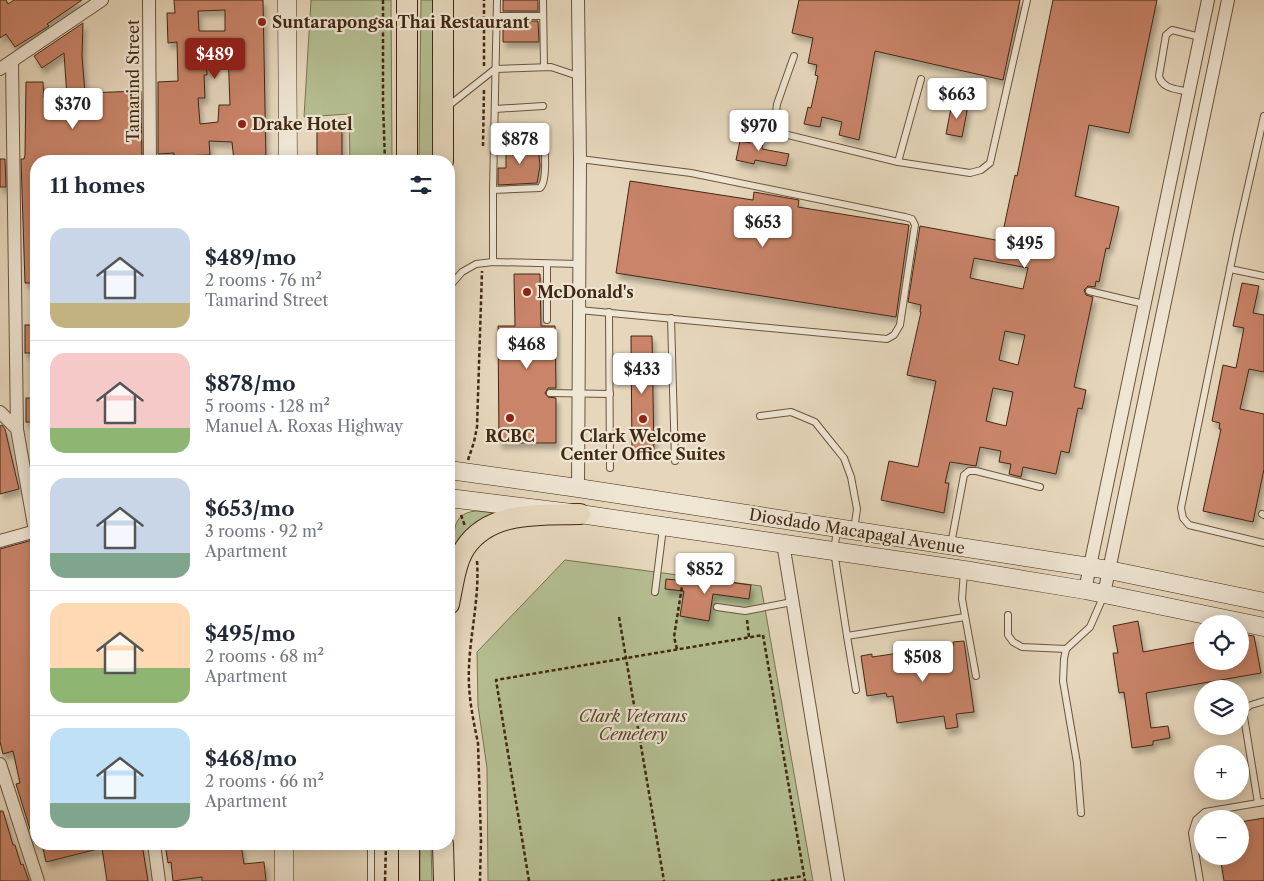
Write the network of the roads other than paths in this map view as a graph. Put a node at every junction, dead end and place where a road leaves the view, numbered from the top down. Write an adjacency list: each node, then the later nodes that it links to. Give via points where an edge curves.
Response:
1 (102, 0): 16 (street)
2 (149, 0): 31 (street, Tamarind Street)
3 (287, 0): 32 (main road)
4 (407, 0): 33 (main road)
5 (443, 0): 25 (main road)
6 (497, 0): 12 (lane)
7 (543, 0): 13 (lane)
8 (578, 0): 20 (street)
9 (1027, 0): 36 (lane, via 990,163 970,173)
10 (1208, 0): 14 (street)
11 (1228, 0): 75 (street)
12 (497, 16): 13 (lane); 19 (lane)
13 (543, 16): 17 (lane)
14 (1200, 37): 22 (street); 22 (lane, via 1172,30 1166,35 1158,76 1164,86)
15 (794, 56): 28 (lane, via 778,104)
16 (12, 62): 18 (street); 55 (street)
17 (544, 67): 19 (lane); 20 (lane)
18 (0, 69)
19 (495, 69): 24 (lane); 25 (lane)
20 (578, 76): 35 (street)
21 (921, 79): 36 (lane)
22 (1188, 92): 45 (street)
23 (543, 106): 24 (lane)
24 (495, 108): 29 (lane)
25 (443, 110): 34 (main road)
26 (1264, 116): 30 (lane)
27 (755, 127): 28 (lane)
28 (774, 131): 36 (lane)
29 (495, 138): 37 (lane); 37 (lane, via 542,140 544,182 540,188)
30 (1262, 138): 41 (lane)
31 (150, 155)
32 (288, 155)
33 (407, 155)
34 (443, 155)
35 (580, 159): 40 (street); 48 (lane, via 691,173 912,219 914,225 900,325 887,339)
36 (898, 162)
37 (493, 190): 38 (lane)
38 (493, 262): 39 (lane); 43 (lane, via 466,268)
39 (547, 264): 40 (lane); 49 (lane)
40 (579, 264): 46 (street)
41 (1230, 269): 42 (lane); 70 (lane, via 1181,508 1182,518 1189,524)
42 (1264, 276)
43 (455, 280)
44 (1089, 291): 45 (lane)
45 (1144, 304): 73 (street)
46 (579, 310): 47 (lane); 51 (street)
47 (609, 312): 48 (lane); 52 (lane)
48 (671, 318): 56 (lane)
49 (547, 320)
50 (550, 393): 51 (lane)
51 (579, 393): 52 (lane); 60 (street)
52 (610, 394): 57 (lane)
53 (0, 412): 55 (street)
54 (760, 416): 66 (lane, via 791,412 815,422 828,437 844,458 851,477 857,509)
55 (16, 429): 62 (street)
56 (675, 461)
57 (610, 468)
58 (455, 471): 60 (main road, Diosdado Macapagal Avenue)
59 (1040, 487): 71 (lane, via 976,470 969,471 964,475)
60 (578, 488): 65 (main road, Diosdado Macapagal Avenue)
61 (455, 499): 63 (main road, Diosdado Macapagal Avenue)
62 (30, 500)
63 (580, 514): 64 (main road, Diosdado Macapagal Avenue); 76 (main road, via 518,516 492,525 466,547)
64 (663, 527): 69 (main road, Diosdado Macapagal Avenue); 78 (lane)
65 (837, 529): 66 (main road, Diosdado Macapagal Avenue); 72 (lane)
66 (854, 531): 71 (main road, Diosdado Macapagal Avenue)
67 (30, 533): 68 (street)
68 (0, 541)
69 (783, 543): 72 (main road, Diosdado Macapagal Avenue); 80 (street)
70 (1264, 543)
71 (951, 546): 73 (main road, Diosdado Macapagal Avenue)
72 (834, 550): 74 (main road, Diosdado Macapagal Avenue); 86 (lane)
73 (1089, 567): 75 (main road, Diosdado Macapagal Avenue); 77 (street)
74 (964, 570): 77 (main road, Diosdado Macapagal Avenue); 84 (lane, via 962,599)
75 (1109, 570): 79 (street); 81 (main road, Diosdado Macapagal Avenue)
76 (455, 577)
77 (1085, 590): 79 (main road, Diosdado Macapagal Avenue)
78 (655, 592)
79 (1104, 594): 85 (main road, Diosdado Macapagal Avenue); 87 (lane, via 1090,627)
80 (792, 602): 82 (lane, via 745,611); 105 (street)
81 (1264, 602)
82 (717, 607)
83 (1008, 616): 87 (lane, via 1008,635 1022,647)
84 (965, 618): 86 (lane); 88 (lane)
85 (1264, 627)
86 (847, 636): 89 (lane)
87 (1066, 649): 93 (lane, via 1063,681 1077,763)
88 (976, 676)
89 (856, 690)
90 (1264, 701): 92 (lane, via 1245,709 1244,717)
91 (0, 764): 99 (street)
92 (1261, 803): 106 (lane, via 1205,812 1196,820 1192,833)
93 (1081, 813)
94 (155, 850): 100 (street)
95 (284, 850): 101 (main road)
96 (371, 850): 102 (lane)
97 (408, 850): 103 (main road)
98 (444, 850): 104 (main road)
99 (38, 881)
100 (159, 881)
101 (284, 881)
102 (371, 881)
103 (408, 881)
104 (444, 881)
105 (838, 881)
106 (1200, 881)

